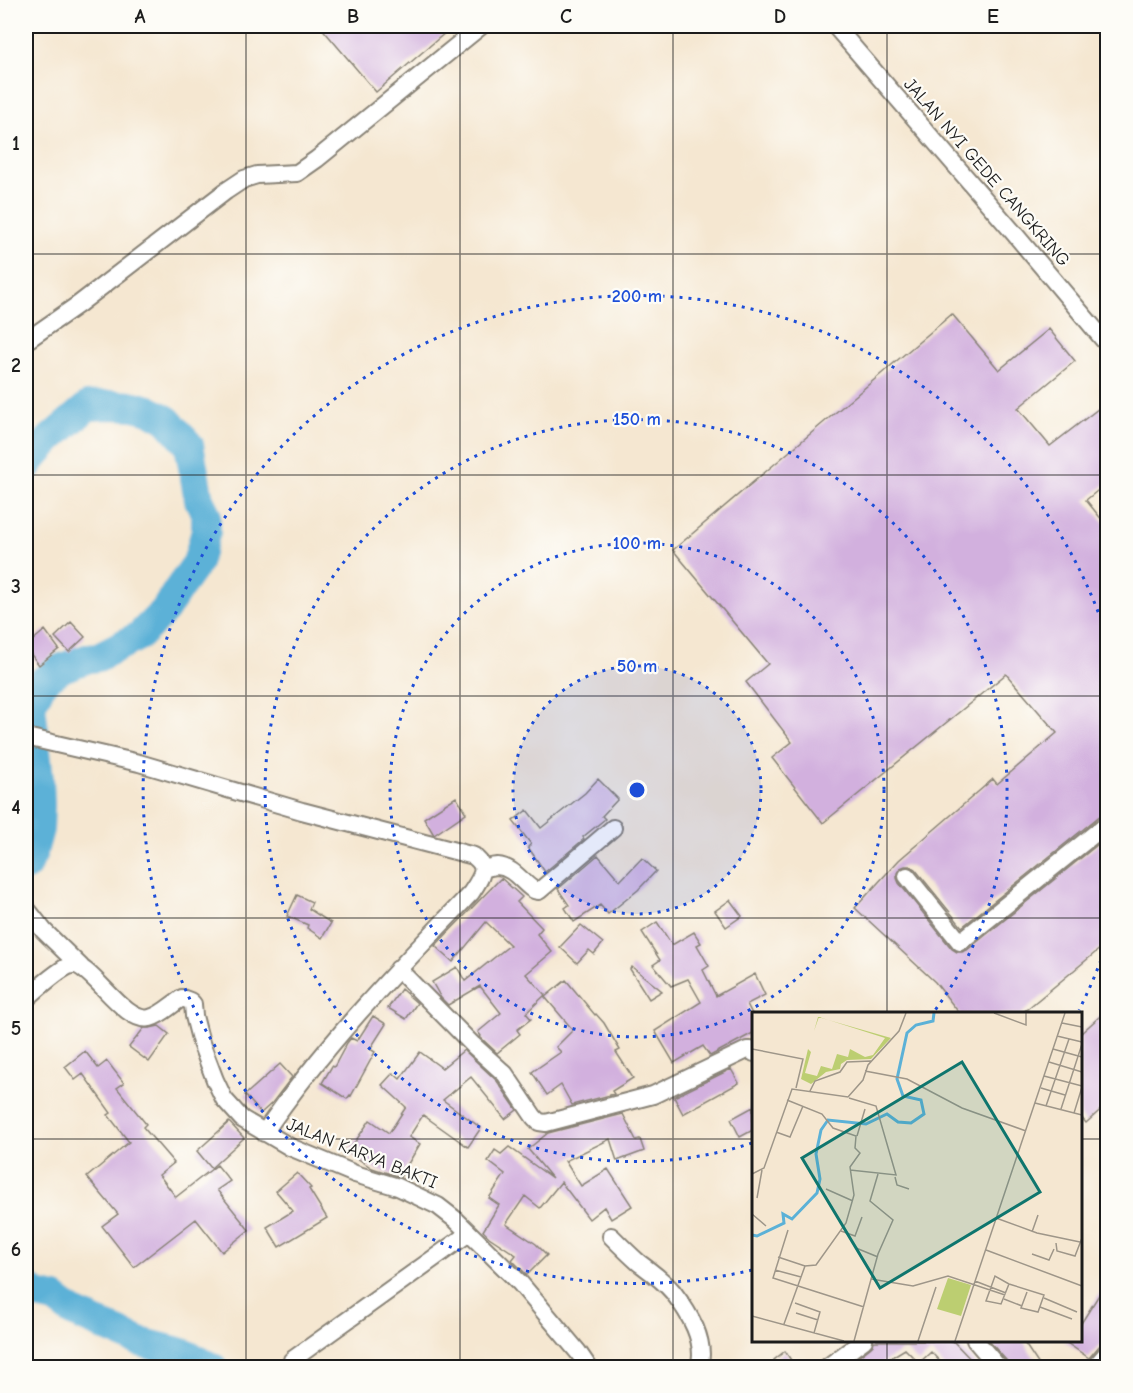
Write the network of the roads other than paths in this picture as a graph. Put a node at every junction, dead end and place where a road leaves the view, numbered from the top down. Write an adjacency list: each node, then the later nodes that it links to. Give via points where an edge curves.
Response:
1 (481, 26): 3 (street, via 297,173 244,179)
2 (835, 26): 4 (street, JALAN NYI GEDE CANGKRING)
3 (26, 340)
4 (1107, 345)
5 (26, 737): 8 (street, via 474,856)
6 (1107, 823): 9 (street, via 960,942)
7 (613, 828): 8 (street, via 539,891 532,890 508,868)
8 (483, 869): 12 (street, via 471,893)
9 (907, 876)
10 (26, 908): 11 (street)
11 (81, 967): 13 (street, via 63,969); 15 (street, JALAN KARYA BAKTI, via 139,1018 154,1017 182,998 190,1001 201,1043 224,1099 242,1119)
12 (398, 969): 14 (street, via 505,1074 539,1122 653,1095 747,1050); 15 (street, via 336,1039)
13 (26, 999)
14 (752, 1052)
15 (264, 1133): 16 (street, JALAN KARYA BAKTI, via 438,1206)
16 (469, 1233): 21 (street); 22 (street, JALAN KARYA BAKTI, via 520,1283)
17 (611, 1236): 23 (street, via 679,1301 699,1340)
18 (863, 1342): 24 (street)
19 (976, 1342): 25 (street)
20 (1107, 1352): 26 (street)
21 (292, 1360)
22 (589, 1368)
23 (699, 1368)
24 (826, 1368)
25 (999, 1368)
26 (1094, 1368)

